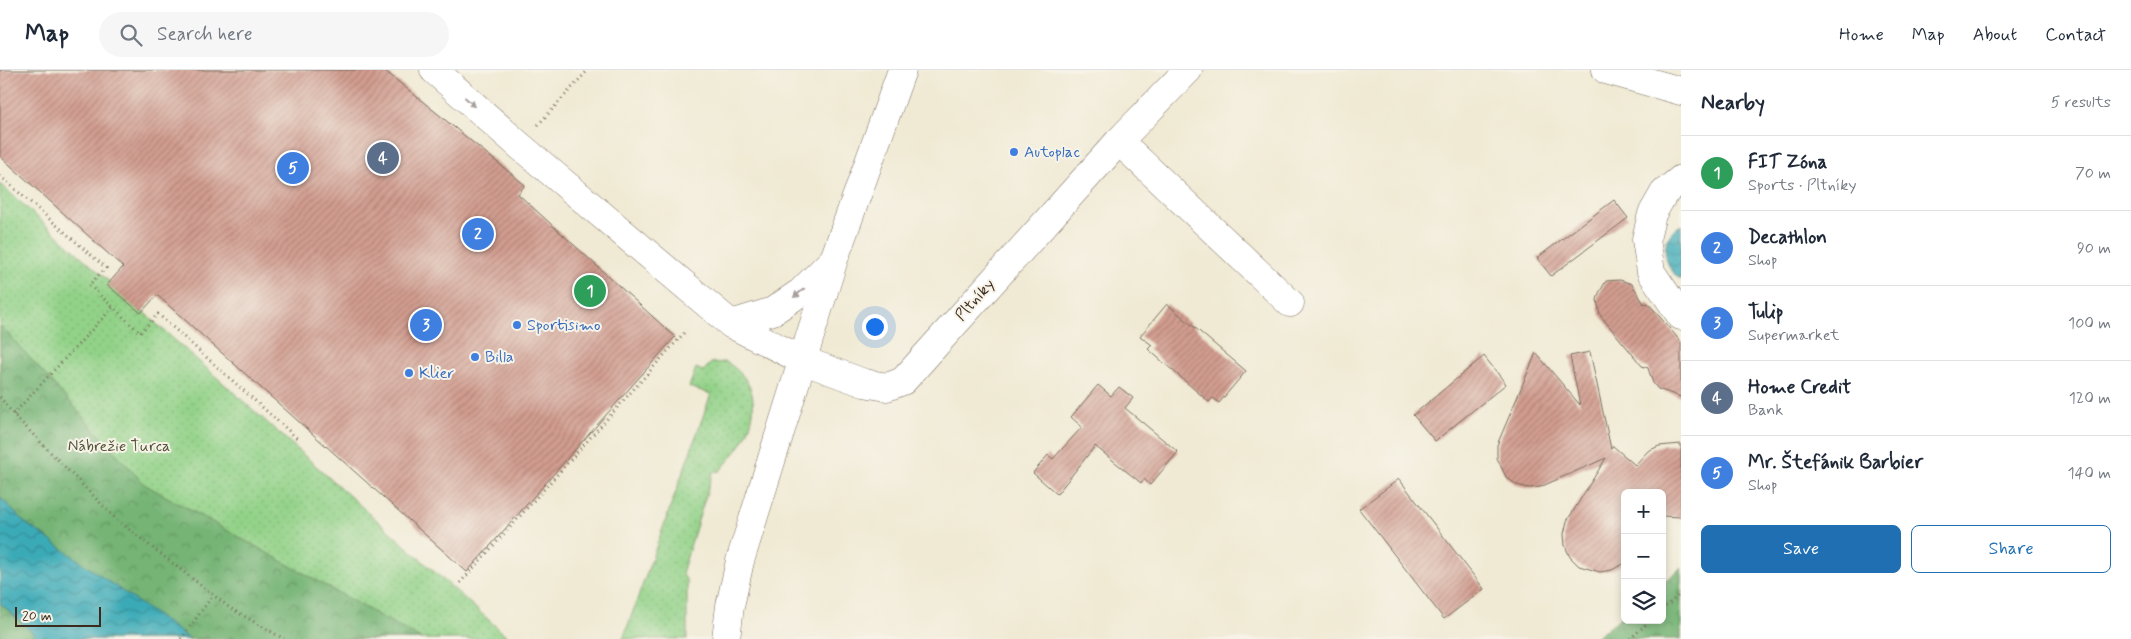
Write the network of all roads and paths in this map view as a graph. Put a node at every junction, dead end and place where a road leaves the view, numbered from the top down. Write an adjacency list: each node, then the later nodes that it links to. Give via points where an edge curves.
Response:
1 (434, 70): 8 (street, Pltníky, one-way to 8)
2 (588, 70): 8 (path)
3 (902, 70): 11 (street)
4 (1188, 70): 7 (street, Pltníky)
5 (1606, 70): 6 (street)
6 (1681, 91)
7 (1119, 141): 12 (street); 17 (street, Pltníky, via 902,381 887,387 864,383)
8 (520, 146): 15 (street, Pltníky)
9 (0, 176): 13 (path, via 106,268 89,285)
10 (1681, 179): 14 (street, via 1664,193 1652,214 1646,239 1651,272)
11 (834, 259): 15 (street, one-way to 15, via 801,292 773,311); 17 (street)
12 (1290, 304)
13 (113, 307): 19 (path); 20 (path, via 140,332 158,314)
14 (1681, 316)
15 (731, 324): 17 (street, Pltníky)
16 (684, 333): 21 (path)
17 (802, 360): 28 (street, via 740,561)
18 (0, 397): 19 (path)
19 (14, 415): 23 (path, via 116,520)
20 (299, 440)
21 (460, 583)
22 (1681, 593): 24 (path)
23 (213, 595): 26 (path); 27 (path)
24 (1666, 606)
25 (1647, 624): 29 (path)
26 (181, 639)
27 (284, 639)
28 (726, 639)
29 (1630, 639)

